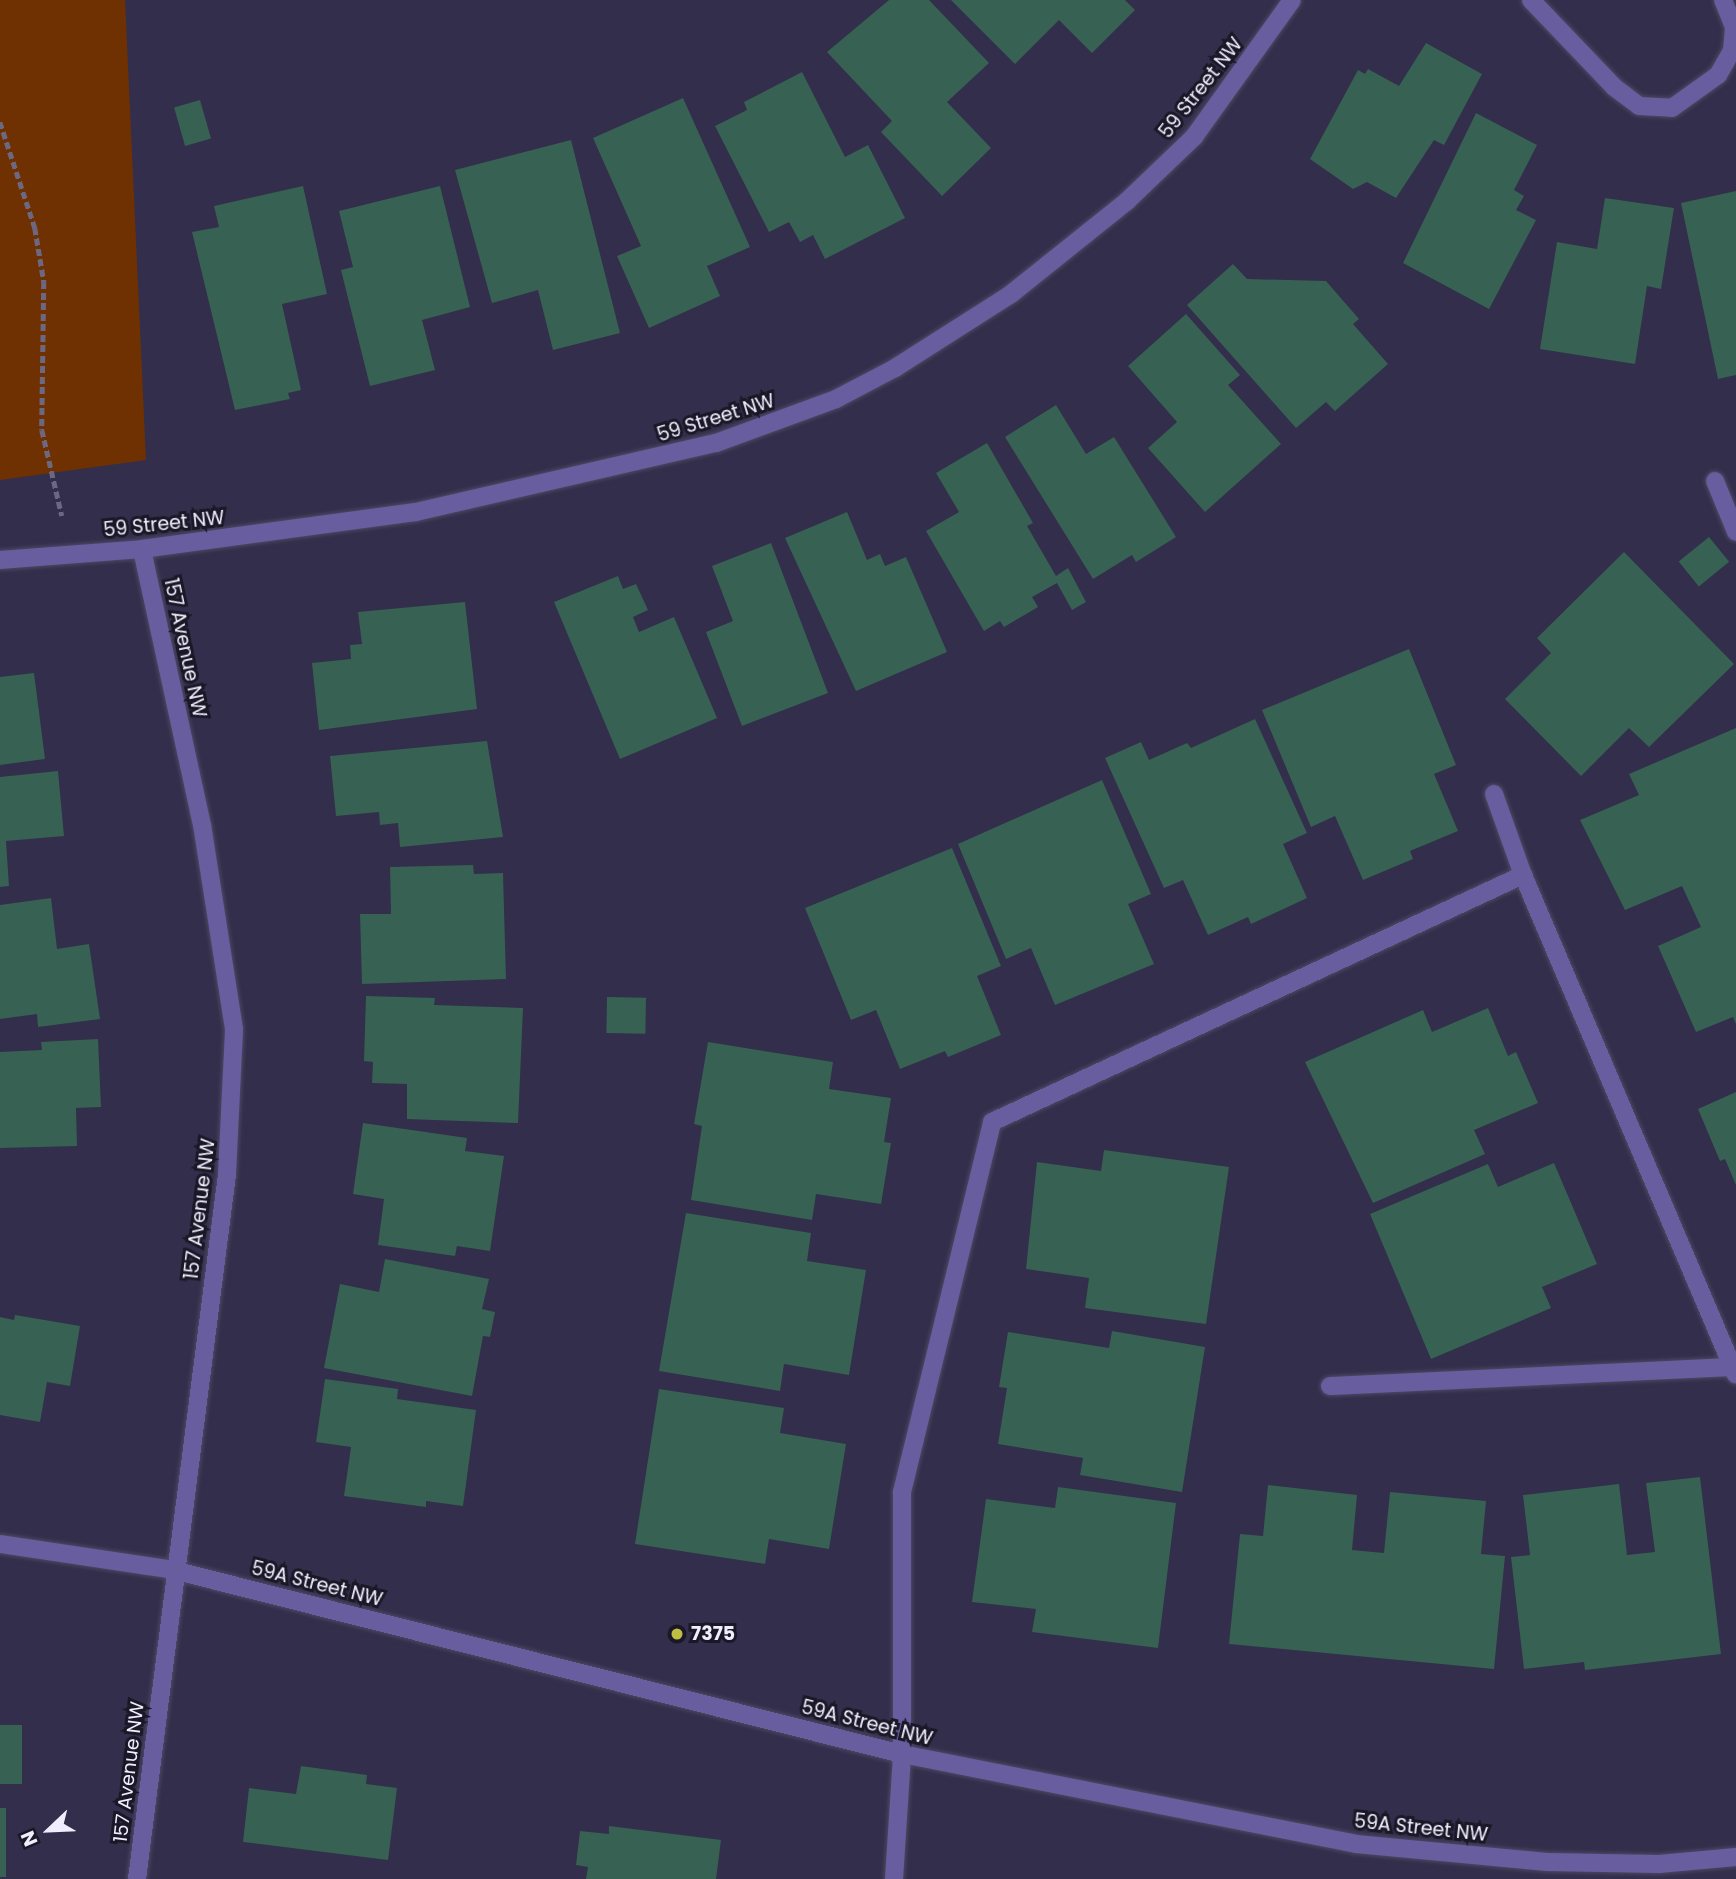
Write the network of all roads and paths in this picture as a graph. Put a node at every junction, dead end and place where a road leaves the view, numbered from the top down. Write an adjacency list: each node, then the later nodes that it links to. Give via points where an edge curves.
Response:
1 (1292, 0): 7 (street, 59 Street NW, via 1194,137 1127,201 1011,294 895,368 836,398 716,443 416,512)
2 (1531, 0): 3 (street, via 1614,87 1639,106 1672,108 1718,75 1732,51 1734,27)
3 (1723, 0)
4 (0, 122): 8 (path, via 35,228 44,282 43,430)
5 (1715, 481): 6 (street)
6 (1736, 532)
7 (142, 549): 8 (street, 59 Street NW); 15 (street, 157 Avenue NW, via 202,825 234,1029 227,1174)
8 (71, 554): 9 (street, 59 Street NW)
9 (0, 560)
10 (1494, 794): 11 (street)
11 (1522, 875): 12 (street); 16 (street, via 992,1122 902,1492)
12 (1735, 1371): 13 (street)
13 (1330, 1386)
14 (0, 1545): 15 (street, 59A Street NW)
15 (173, 1570): 16 (street, 59A Street NW); 19 (street, 157 Avenue NW)
16 (902, 1754): 18 (street, 59A Street NW, via 1356,1844); 20 (street)
17 (1736, 1857): 18 (street, 59A Street NW)
18 (1658, 1871)
19 (137, 1879)
20 (894, 1879)

